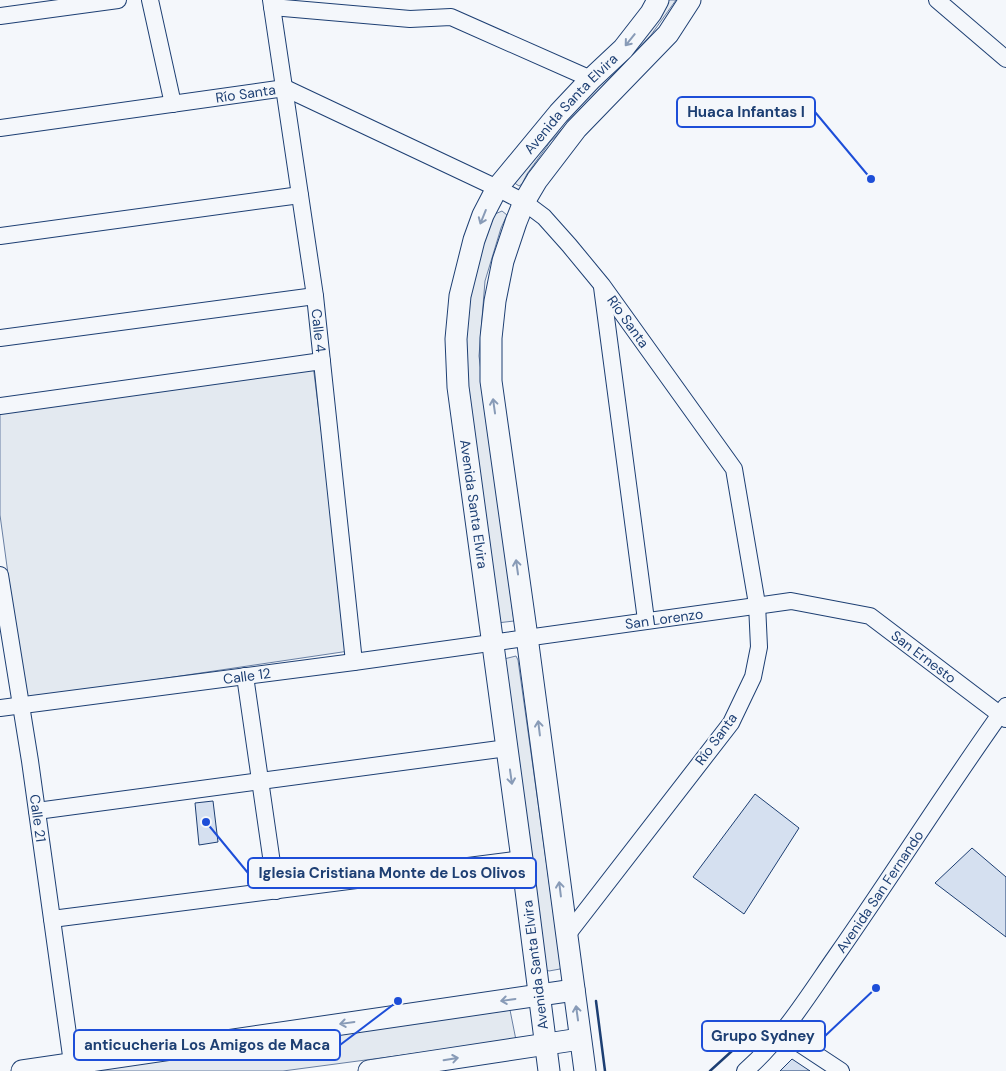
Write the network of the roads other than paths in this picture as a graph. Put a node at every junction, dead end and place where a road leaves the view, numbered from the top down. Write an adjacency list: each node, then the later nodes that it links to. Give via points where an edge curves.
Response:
1 (118, 0): 7 (street)
2 (150, 0): 11 (street)
3 (658, 0): 9 (street, Avenida Santa Elvira, one-way to 9, via 623,49)
4 (690, 0): 15 (street, Avenida Santa Elvira, via 668,34 576,129)
5 (937, 0): 8 (street)
6 (271, 3): 9 (street, via 410,19 451,17); 10 (street, Calle 4)
7 (0, 16)
8 (1006, 59)
9 (591, 78): 13 (street, Avenida Santa Elvira)
10 (285, 88): 11 (street, Río Santa); 13 (street, Río Santa); 14 (street, Calle 4)
11 (173, 104): 12 (street, Río Santa)
12 (0, 128)
13 (497, 188): 15 (street, Río Santa); 27 (street, Avenida Santa Elvira, one-way to 27, via 474,240 460,296 456,339 458,387)
14 (300, 195): 16 (street); 18 (street, Calle 4)
15 (524, 202): 17 (street, Río Santa, via 544,216); 26 (street, Avenida Santa Elvira, one-way to 15, via 491,381 495,301 503,261)
16 (0, 236)
17 (602, 285): 23 (street, Río Santa, via 734,468); 25 (street)
18 (316, 296): 19 (street); 20 (street, Calle 4)
19 (0, 338)
20 (322, 360): 21 (street); 28 (street, Calle 4)
21 (0, 406)
22 (0, 575): 30 (street, Calle 21)
23 (756, 604): 24 (street, San Lorenzo, via 791,601); 25 (street, San Lorenzo); 39 (street, Río Santa, via 759,647 753,677 731,723)
24 (835, 610): 32 (street, San Ernesto, via 870,616)
25 (646, 620): 26 (street, San Lorenzo)
26 (527, 637): 27 (street, San Lorenzo); 39 (street, Avenida Santa Elvira, one-way to 26)
27 (493, 642): 28 (street, Calle 12); 33 (street, Avenida Santa Elvira)
28 (354, 662): 29 (street, Calle 12)
29 (245, 676): 30 (street, Calle 12); 34 (street)
30 (20, 705): 31 (street, Calle 12); 35 (street, Calle 21)
31 (0, 708)
32 (1004, 713): 42 (street, Avenida San Fernando)
33 (507, 748): 34 (street); 36 (street, Avenida Santa Elvira, one-way to 36)
34 (260, 781): 35 (street); 37 (street)
35 (37, 811): 38 (street, Calle 21)
36 (522, 860): 37 (street); 41 (street, Avenida Santa Elvira)
37 (276, 891): 38 (street)
38 (52, 919): 45 (street, Calle 21)
39 (566, 935): 40 (street, Avenida Santa Elvira)
40 (574, 990): 41 (street); 43 (street, Avenida Santa Elvira, one-way to 40)
41 (539, 995): 44 (street, Avenida Santa Elvira); 45 (street, one-way to 45)
42 (782, 1032): 51 (street, Avenida San Fernando, via 764,1055); 52 (street)
43 (580, 1039): 44 (street); 50 (street, Avenida Santa Elvira)
44 (545, 1044): 46 (street, one-way to 44); 49 (street, Avenida Santa Elvira)
45 (72, 1063): 47 (street)
46 (400, 1069): 48 (street)
47 (22, 1071)
48 (368, 1071)
49 (549, 1071)
50 (585, 1071)
51 (745, 1071)
52 (841, 1071)

